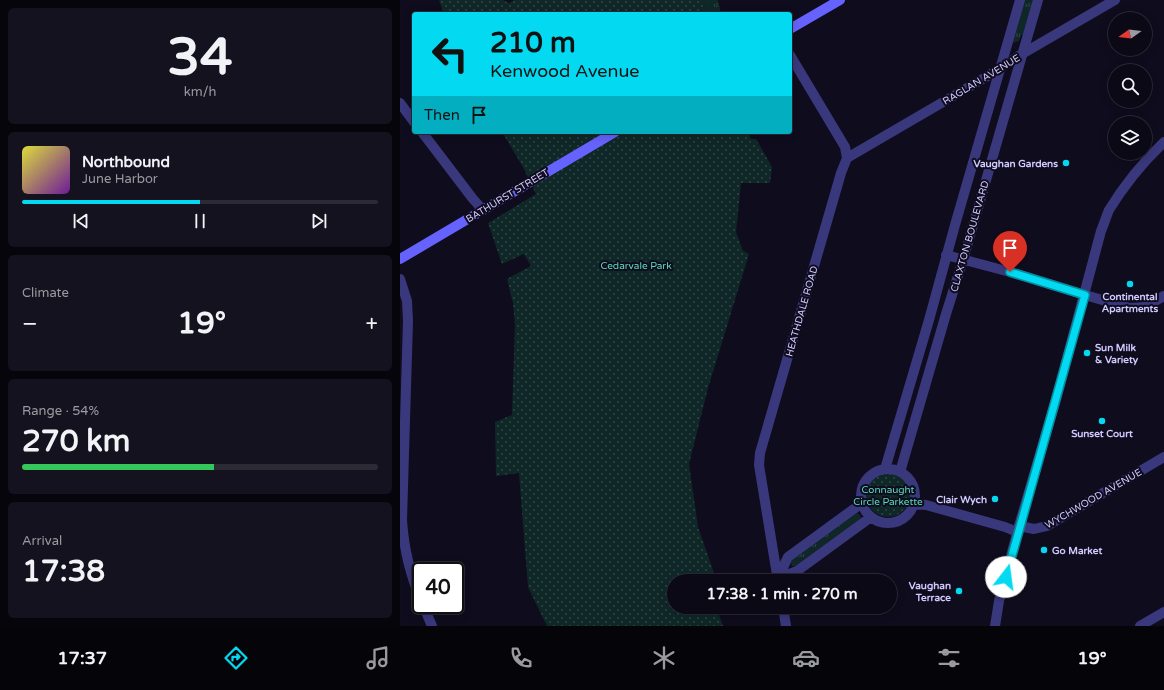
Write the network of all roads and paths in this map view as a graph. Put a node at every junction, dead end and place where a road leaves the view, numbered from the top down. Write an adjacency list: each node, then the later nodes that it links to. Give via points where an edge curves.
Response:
1 (840, 0): 5 (main road)
2 (1020, 0): 8 (street, CLAXTON BOULEVARD)
3 (1038, 0): 6 (street, CLAXTON BOULEVARD)
4 (1116, 0): 6 (street, RAGLAN AVENUE)
5 (792, 28)
6 (1022, 54): 8 (street, RAGLAN AVENUE); 18 (street, CLAXTON BOULEVARD)
7 (792, 58): 14 (street, via 845,147)
8 (1001, 67): 14 (street, RAGLAN AVENUE); 16 (street, CLAXTON BOULEVARD)
9 (400, 103): 10 (street)
10 (412, 119)
11 (424, 134): 15 (street)
12 (612, 134): 15 (main road, BATHURST STREET)
13 (1164, 142): 20 (street, via 1125,186 1109,211 1101,231)
14 (847, 158): 29 (street, HEATHDALE ROAD, via 760,453 759,465)
15 (483, 210): 17 (main road, BATHURST STREET)
16 (946, 255): 18 (street); 23 (street, CLAXTON BOULEVARD)
17 (400, 259)
18 (963, 260): 20 (street); 24 (street, CLAXTON BOULEVARD)
19 (400, 279): 32 (street, via 407,301 408,321 402,520)
20 (1085, 295): 21 (street, via 1130,308 1144,306); 28 (street)
21 (1164, 296)
22 (1164, 457): 28 (street, WYCHWOOD AVENUE, via 1047,526)
23 (885, 469): 24 (street); 25 (street, via 876,472 863,485)
24 (900, 472): 26 (street, via 908,477 913,485)
25 (862, 503): 27 (street); 30 (street, via 788,557)
26 (914, 504): 27 (street, via 904,518 896,522 887,523); 28 (street, WYCHWOOD AVENUE, via 1005,528)
27 (871, 517): 31 (street)
28 (1018, 529): 38 (street)
29 (775, 574)
30 (779, 574)
31 (789, 574)
32 (412, 576)
33 (1164, 612): 39 (street)
34 (427, 614): 36 (street)
35 (784, 614): 37 (street)
36 (432, 626)
37 (786, 626)
38 (995, 626)
39 (1140, 626)

